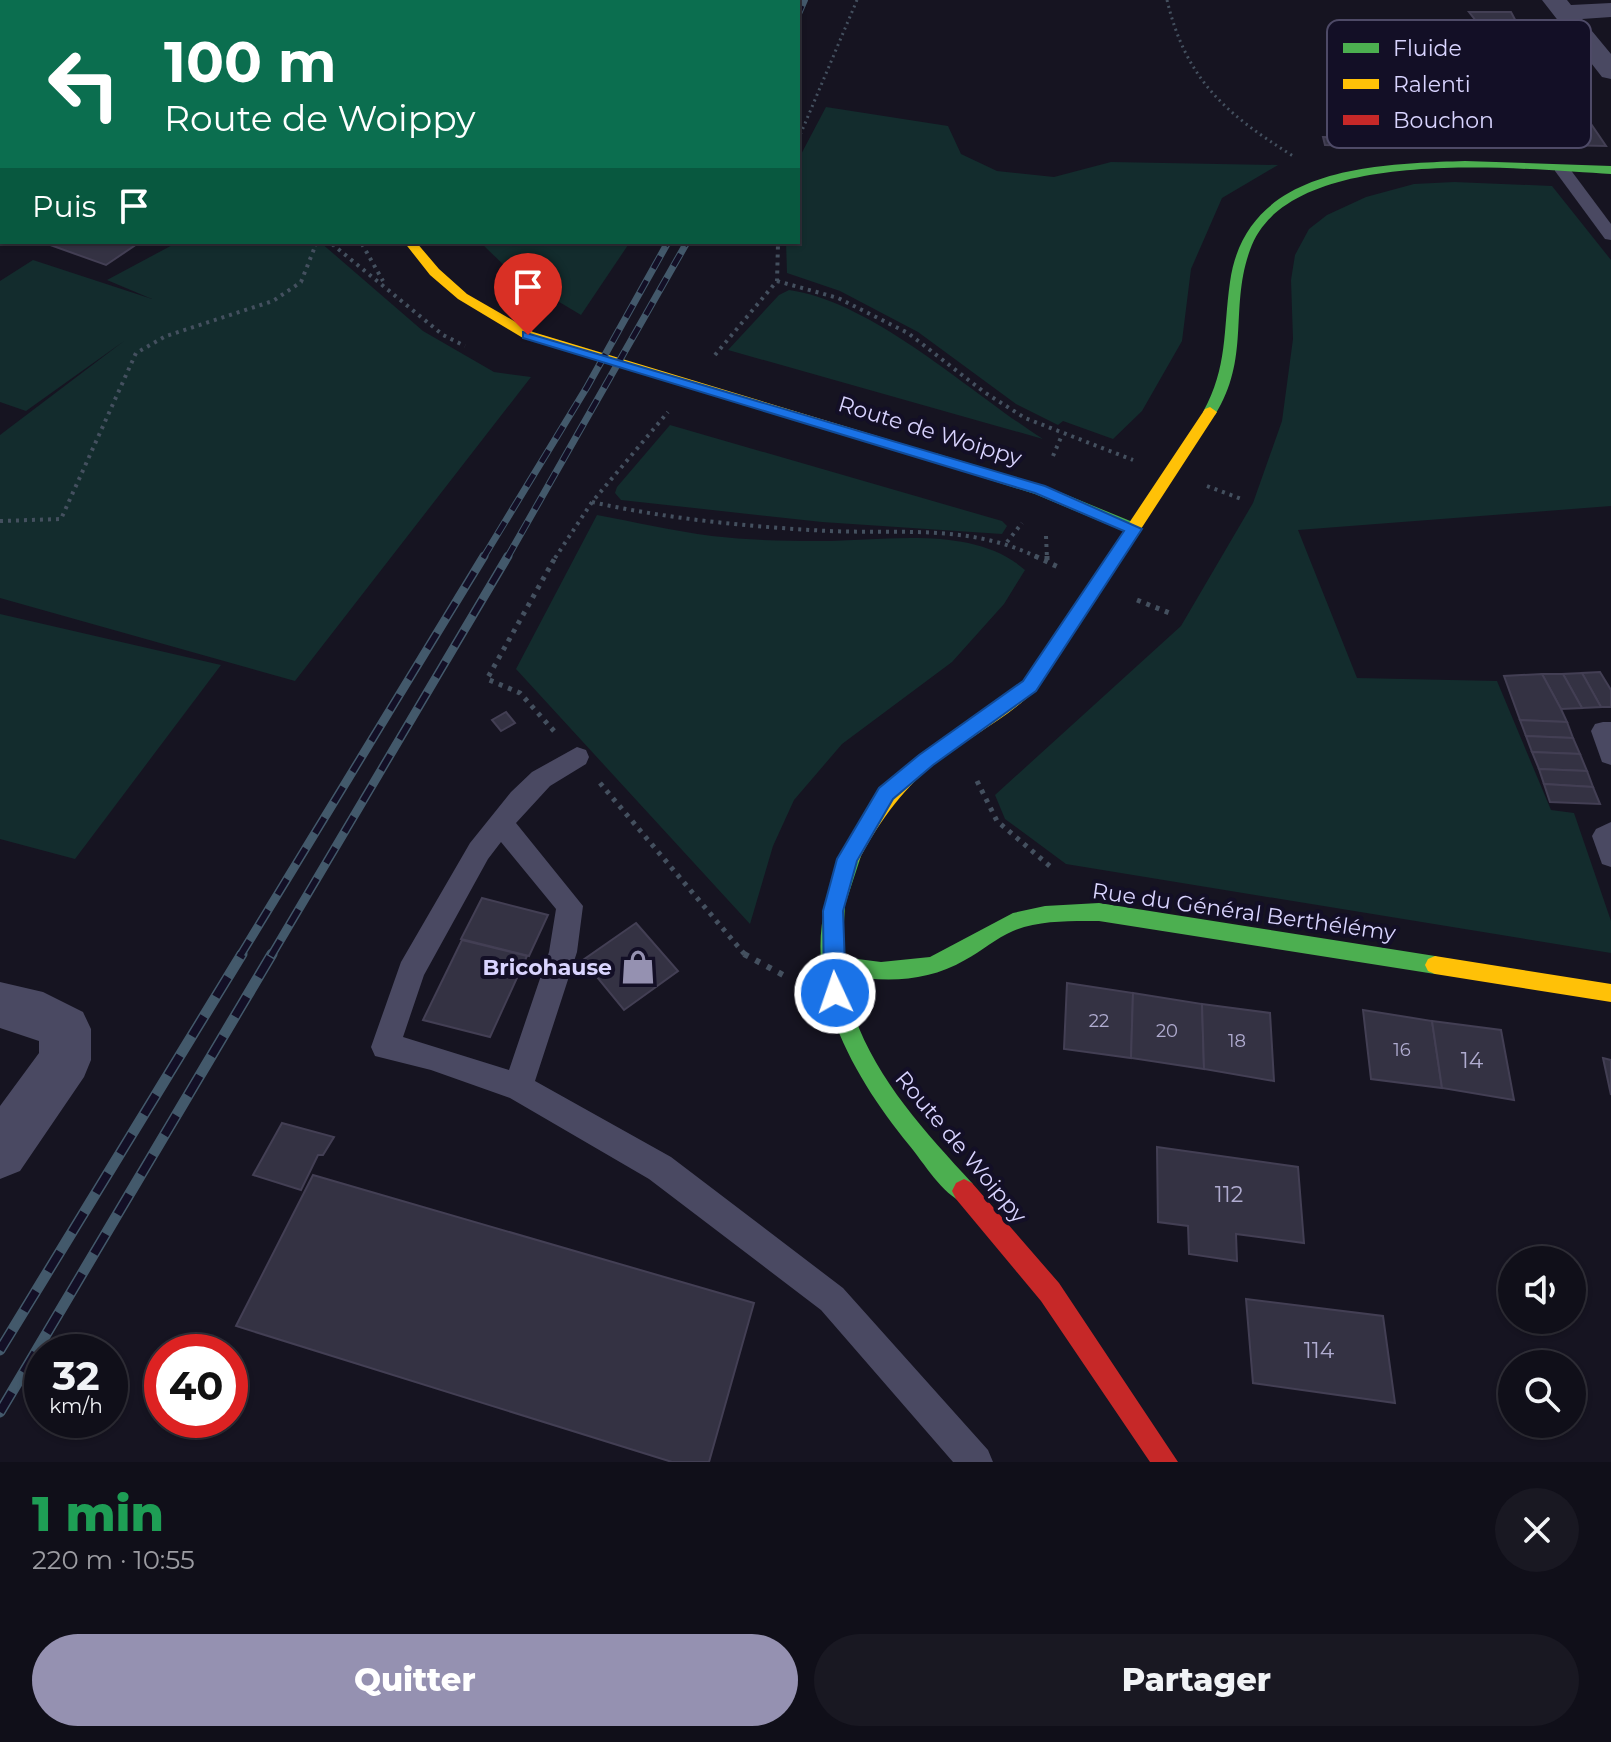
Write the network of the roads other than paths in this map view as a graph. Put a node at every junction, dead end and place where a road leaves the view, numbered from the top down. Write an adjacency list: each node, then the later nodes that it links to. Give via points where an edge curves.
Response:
1 (1560, 7): 2 (street)
2 (1611, 10)
3 (1591, 46): 4 (street)
4 (1611, 71)
5 (1561, 168): 6 (main road); 7 (lane); 9 (main road, via 1414,166 1365,171 1306,188 1264,214 1248,235 1230,377)
6 (1611, 170)
7 (1611, 235)
8 (411, 244): 9 (main road, Route de Woippy, via 451,289 528,335 1040,490)
9 (1134, 529): 16 (main road, Route de Woippy, via 1029,686 886,794 847,859 833,911)
10 (1611, 731): 11 (lane, via 1603,731)
11 (1611, 755)
12 (577, 757): 13 (lane, via 541,779)
13 (501, 823): 19 (lane, via 570,906 563,952); 19 (lane, via 479,851 411,971 385,1047)
14 (1611, 833): 15 (lane, via 1605,836)
15 (1611, 856)
16 (833, 964): 17 (main road, Rue du Général Berthélémy, via 869,972 908,972 949,959 1002,926 1047,912 1099,912); 22 (main road, Route de Woippy, via 835,993 864,1068 903,1123 1033,1269)
17 (1611, 993)
18 (0, 1005): 20 (street, via 43,1016 65,1029 65,1060)
19 (518, 1087): 21 (lane, via 660,1168 832,1299)
20 (0, 1152)
21 (976, 1462)
22 (1165, 1462)

